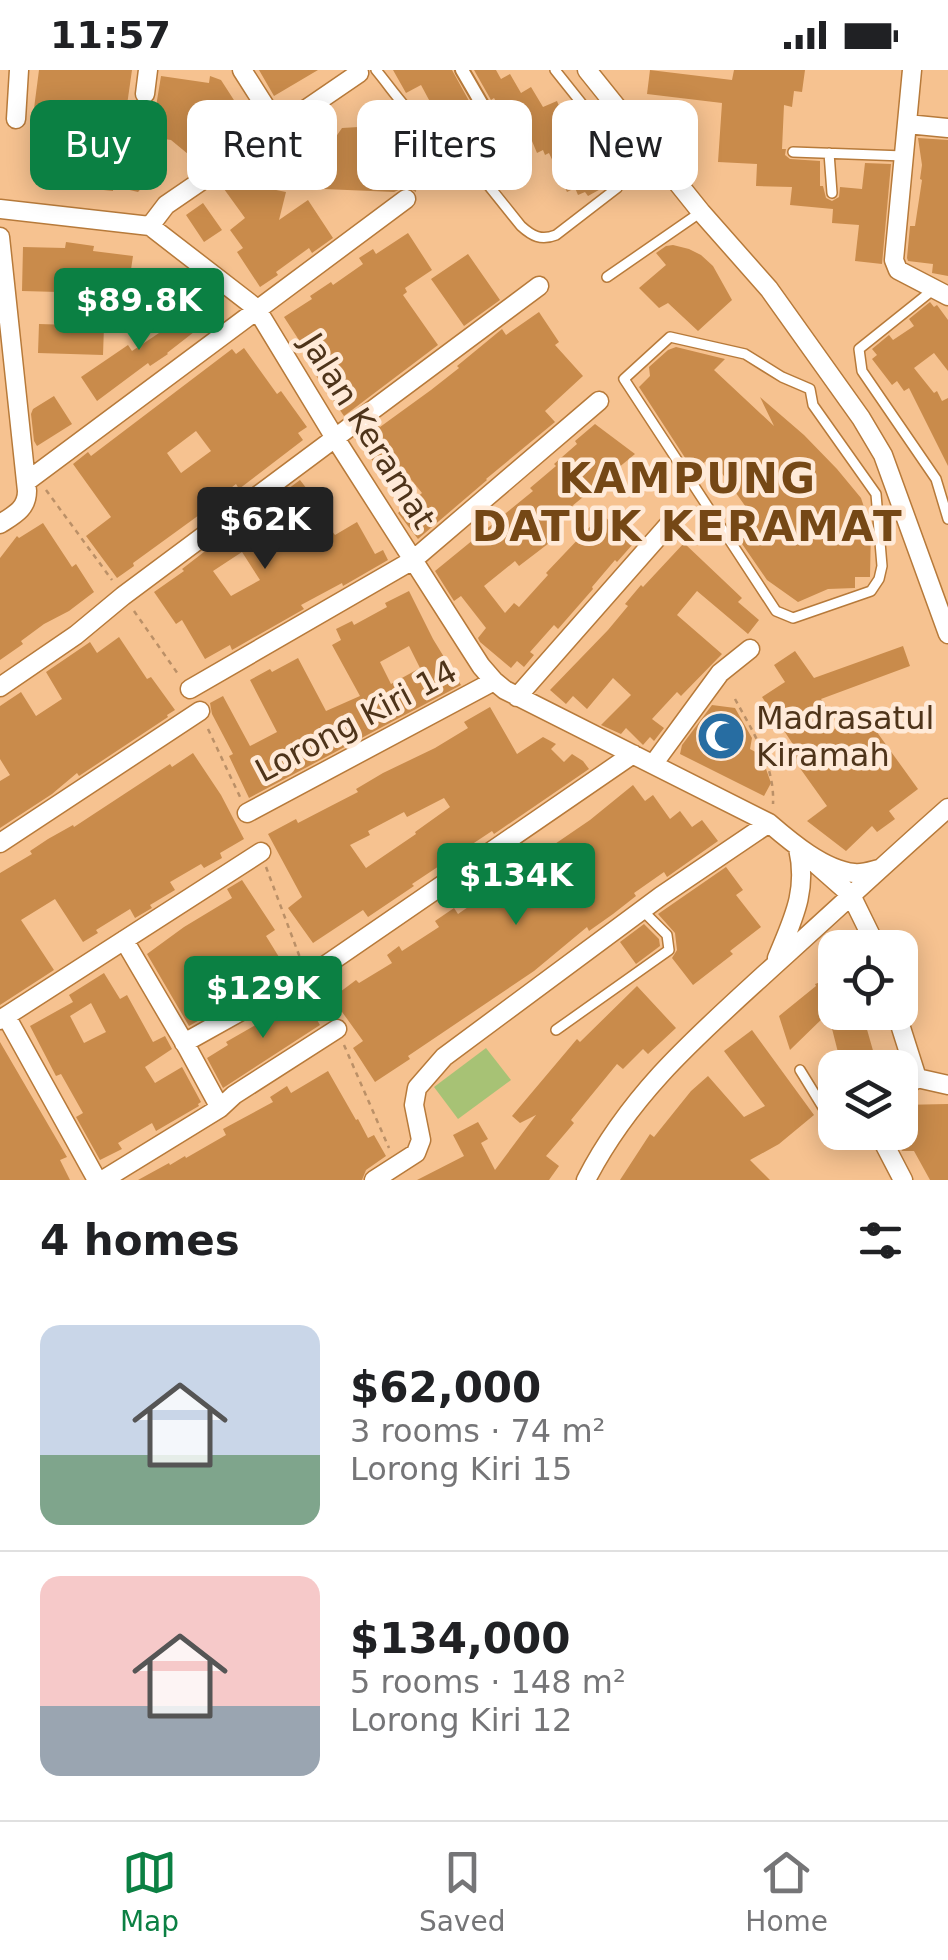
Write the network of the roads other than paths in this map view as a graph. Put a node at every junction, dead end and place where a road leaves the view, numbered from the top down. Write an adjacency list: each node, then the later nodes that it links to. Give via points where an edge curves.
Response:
1 (19, 70): 13 (street)
2 (148, 70): 9 (street)
3 (242, 70): 10 (street)
4 (462, 70): 12 (street)
5 (555, 70): 8 (lane, via 614,144 623,175 618,188 546,239 521,226 456,145 423,128)
6 (587, 70): 23 (street)
7 (912, 70): 14 (street)
8 (366, 71): 11 (street)
9 (144, 94)
10 (262, 100)
11 (322, 100)
12 (480, 100)
13 (16, 119)
14 (907, 124): 15 (street); 18 (street)
15 (948, 128)
16 (792, 152): 17 (lane)
17 (829, 153): 18 (lane); 20 (lane)
18 (904, 156): 28 (street, via 894,260 898,270)
19 (189, 190): 24 (street)
20 (832, 192)
21 (406, 199): 29 (street)
22 (0, 209): 24 (street)
23 (700, 212): 26 (lane); 30 (street, via 769,289)
24 (150, 226): 29 (street, Jalan Keramat)
25 (0, 237): 34 (street)
26 (607, 277)
27 (539, 286): 33 (street)
28 (941, 292): 35 (lane, via 859,349 862,371 936,479)
29 (256, 308): 33 (street, Jalan Keramat); 34 (street)
30 (829, 372): 31 (lane); 39 (street, via 882,455)
31 (810, 389): 31 (lane, via 813,405 876,494 882,566 871,591 794,618 776,611 624,378 670,337 744,354)
32 (599, 401): 38 (street)
33 (335, 438): 38 (street, Jalan Keramat); 42 (street)
34 (26, 482): 37 (street, via 27,501)
35 (948, 519)
36 (671, 522): 44 (street)
37 (0, 524)
38 (413, 560): 41 (street, Jalan Keramat); 43 (street)
39 (948, 634)
40 (750, 648): 47 (street, via 720,673)
41 (494, 681): 44 (street, Jalan Keramat); 49 (street, Lorong Kiri 14)
42 (0, 687)
43 (190, 689)
44 (517, 697): 46 (street, Jalan Keramat)
45 (200, 711): 51 (street)
46 (632, 754): 47 (street, Jalan Keramat); 63 (street, via 307,978)
47 (654, 764): 50 (street, Jalan Keramat)
48 (948, 808): 54 (street)
49 (247, 813)
50 (769, 822): 52 (street, Jalan Keramat); 56 (street)
51 (0, 843)
52 (798, 848): 54 (street, Jalan Keramat, via 850,872); 55 (street); 59 (street, via 803,884)
53 (260, 852): 58 (street)
54 (879, 870): 55 (street)
55 (851, 895): 57 (street); 59 (street)
56 (642, 910): 62 (lane, via 667,934 669,950); 71 (street, via 444,1057 418,1088 416,1154)
57 (868, 930)
58 (124, 940): 60 (street); 63 (street)
59 (774, 965): 72 (street, via 651,1082)
60 (3, 1018): 70 (street)
61 (336, 1029): 68 (street)
62 (556, 1030)
63 (184, 1043): 68 (street)
64 (800, 1070): 67 (lane)
65 (918, 1078): 66 (street)
66 (948, 1085)
67 (818, 1098)
68 (220, 1108): 70 (street)
69 (887, 1150): 73 (street)
70 (100, 1180)
71 (374, 1180)
72 (586, 1180)
73 (903, 1180)

